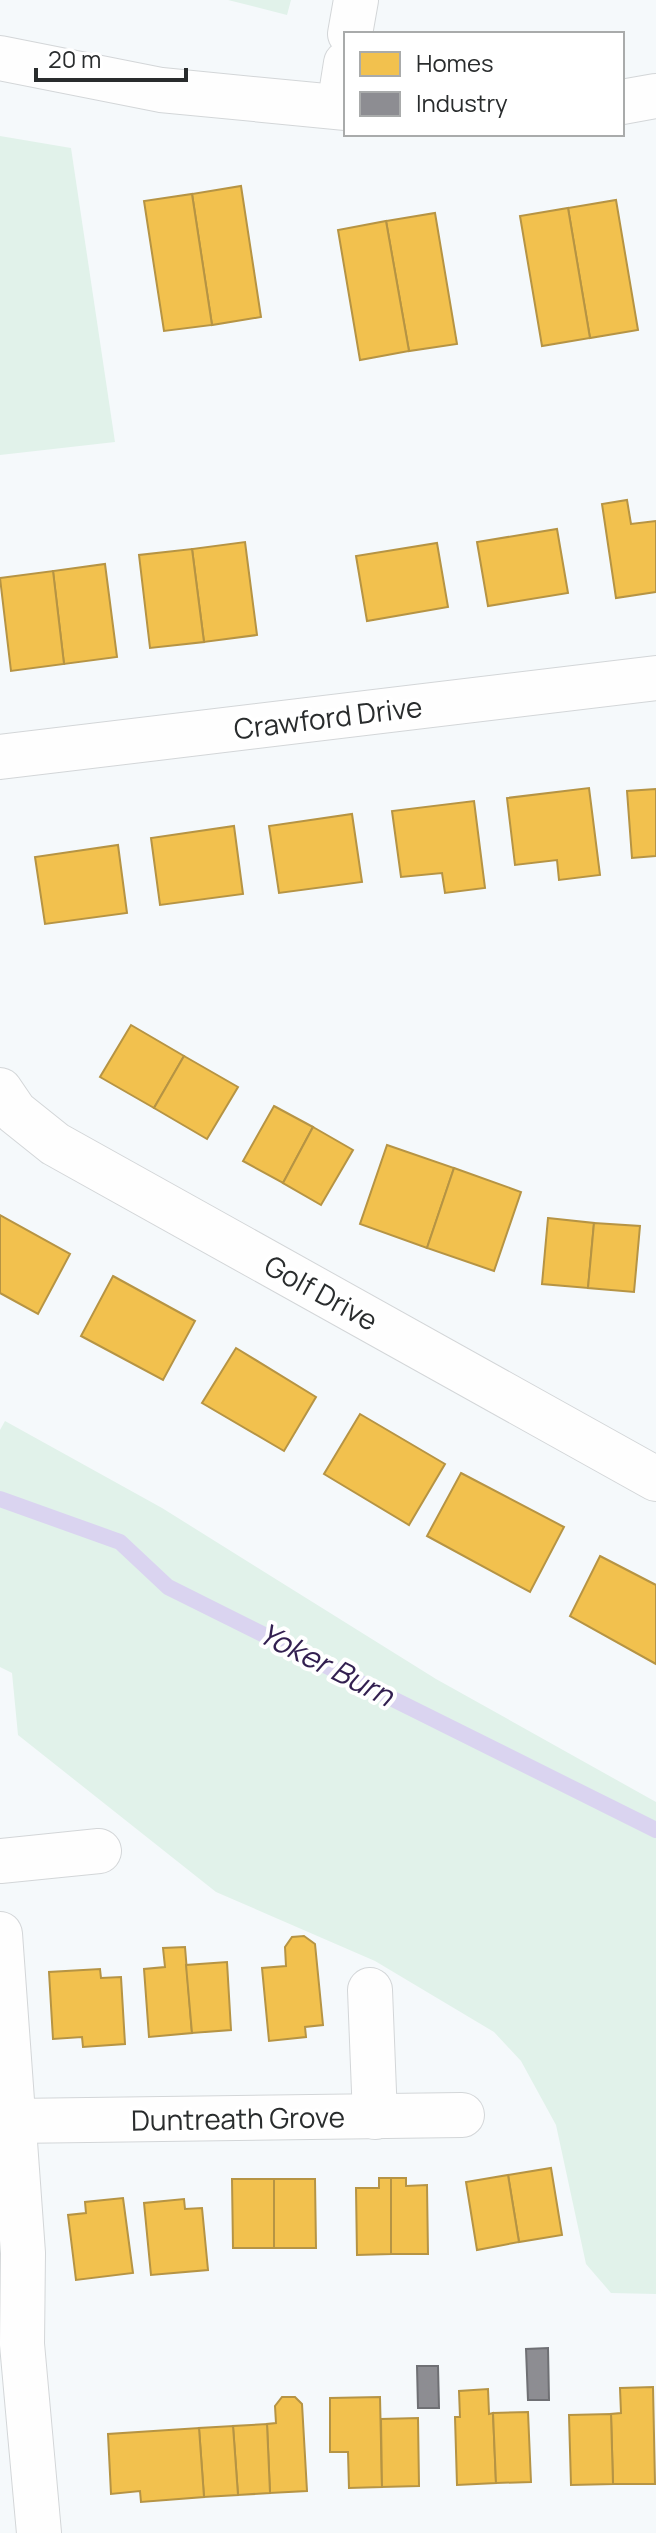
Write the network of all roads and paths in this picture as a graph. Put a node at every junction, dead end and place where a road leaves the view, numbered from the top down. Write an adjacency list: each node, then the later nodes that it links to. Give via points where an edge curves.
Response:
1 (356, 0): 2 (street)
2 (350, 32)
3 (0, 58): 6 (street, via 161,90)
4 (656, 96): 5 (street)
5 (624, 102)
6 (343, 107)
7 (656, 678): 8 (street, Crawford Drive)
8 (0, 757)
9 (0, 1090): 10 (street, Golf Drive, via 15,1112 55,1144)
10 (656, 1479)
11 (99, 1851): 12 (street)
12 (0, 1861)
13 (0, 1934): 17 (street)
14 (370, 1990): 16 (street)
15 (462, 2115): 16 (street, Duntreath Grove)
16 (375, 2117): 17 (street, Duntreath Grove)
17 (13, 2121): 18 (street, via 23,2253 22,2344)
18 (39, 2533)

